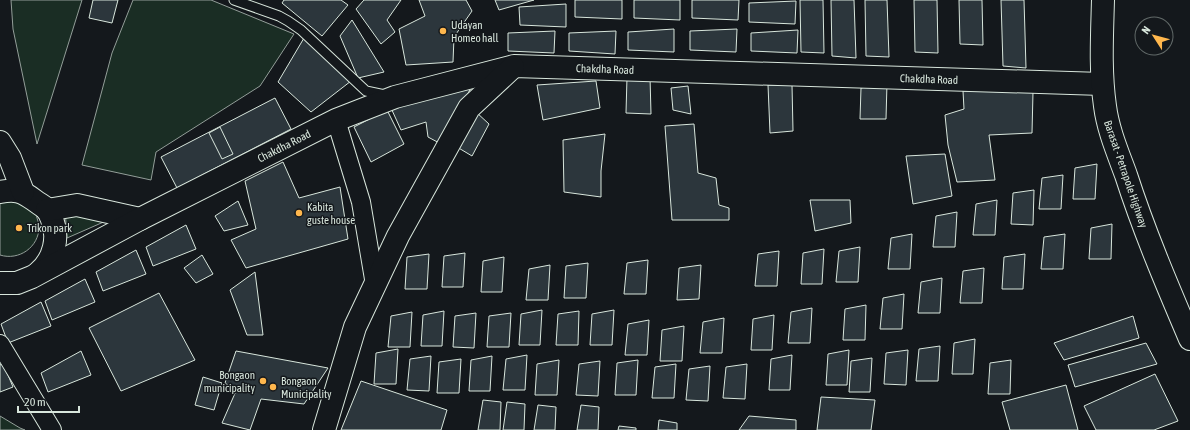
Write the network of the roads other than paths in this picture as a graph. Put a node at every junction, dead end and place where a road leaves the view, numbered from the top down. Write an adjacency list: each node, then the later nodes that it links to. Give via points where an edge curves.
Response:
1 (234, 0): 5 (lane, via 288,21 366,91)
2 (1103, 0): 4 (main road, Barasat - Petrapole Highway)
3 (514, 66): 4 (main road, Chakdha Road); 5 (main road, Chakdha Road); 13 (main road, via 469,108 398,236)
4 (1102, 84): 14 (main road, Barasat - Petrapole Highway, via 1111,131 1134,199)
5 (395, 97): 6 (main road, Chakdha Road)
6 (336, 120): 11 (main road, Chakdha Road); 13 (street, via 361,202)
7 (0, 142): 9 (main road, via 10,158)
8 (0, 192): 9 (main road)
9 (23, 192): 10 (main road)
10 (47, 210): 11 (main road, via 77,205); 12 (main road, Chakdha Road, via 54,224 52,254 44,268)
11 (140, 219): 12 (main road, Chakdha Road)
12 (12, 284)
13 (375, 285): 17 (main road, via 355,327)
14 (1190, 339)
15 (0, 344): 16 (street)
16 (52, 430)
17 (324, 430)

